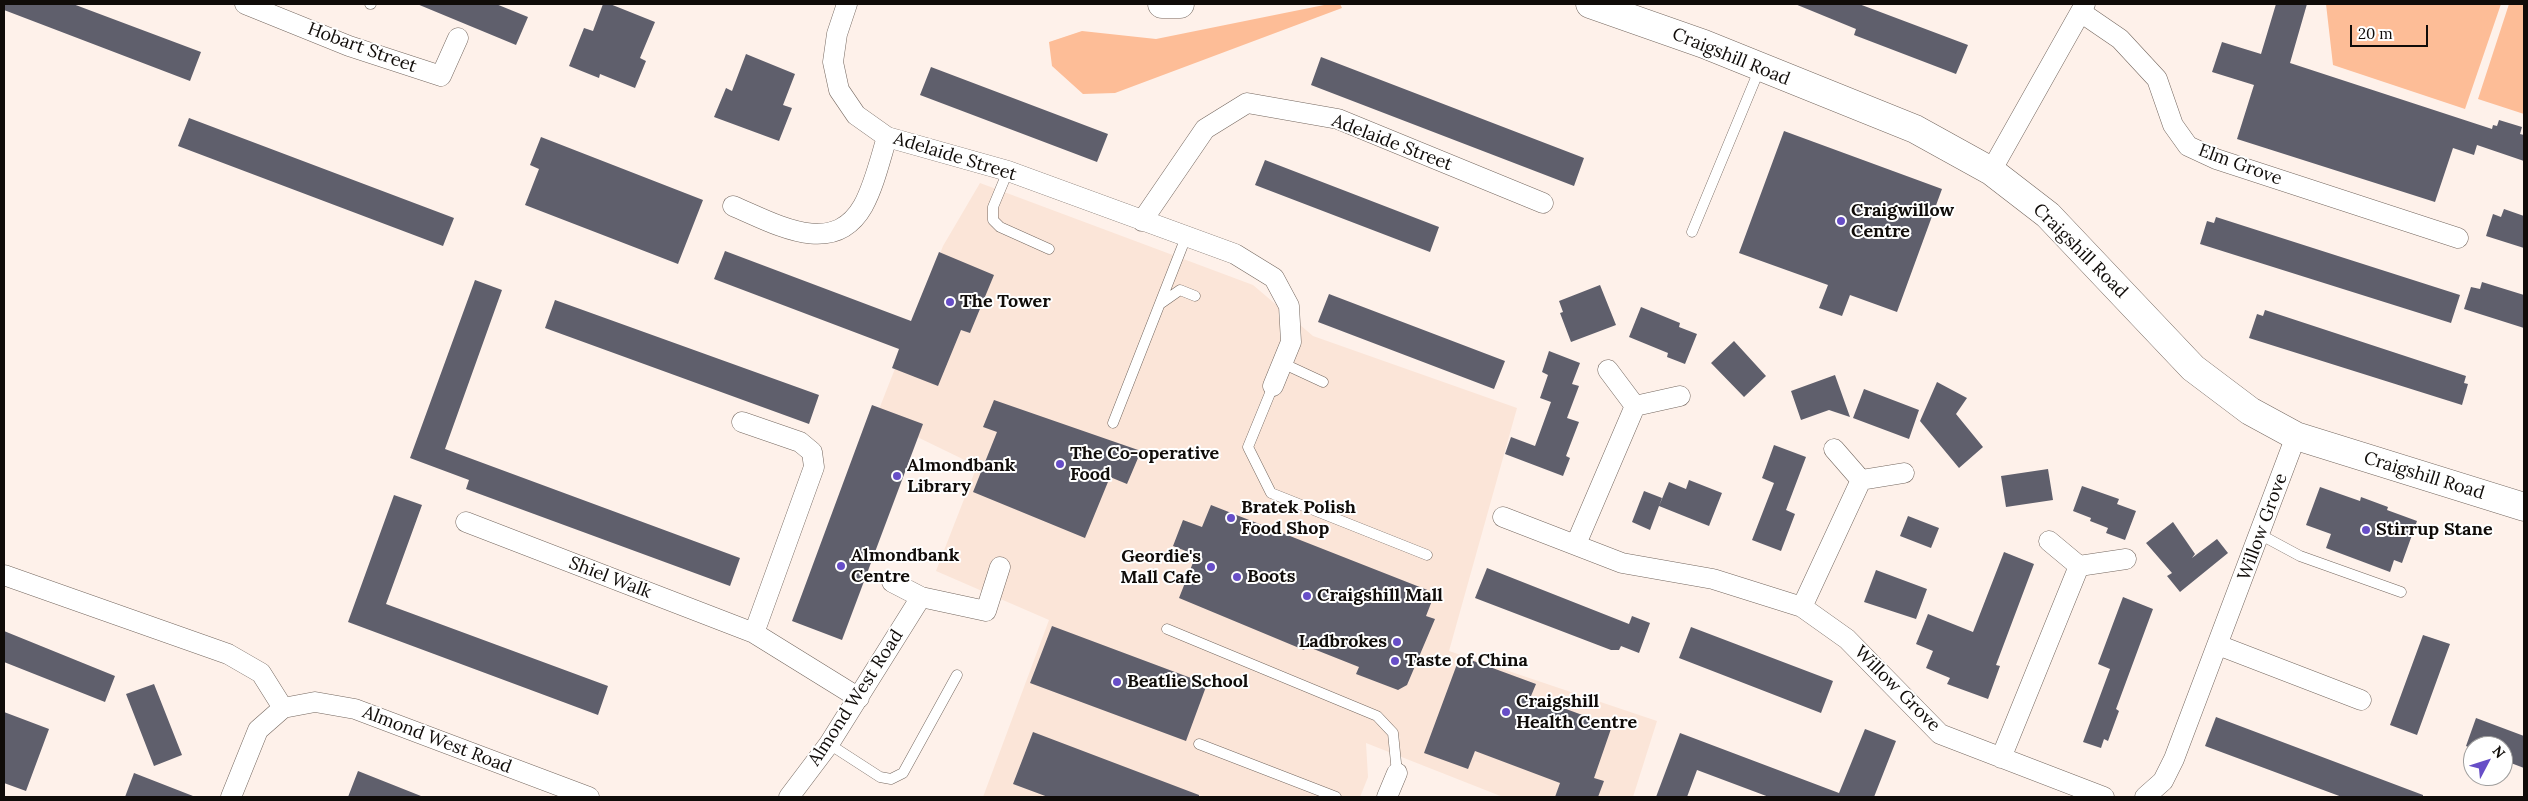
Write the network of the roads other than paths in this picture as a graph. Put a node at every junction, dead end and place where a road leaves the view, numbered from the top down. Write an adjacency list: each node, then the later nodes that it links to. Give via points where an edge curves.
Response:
1 (847, 4): 9 (street, Adelaide Street, via 833,62 839,90 856,115)
2 (1162, 4): 3 (street)
3 (1180, 4)
4 (1590, 4): 8 (street, Craigshill Road)
5 (252, 5): 7 (street, Hobart Street, via 349,46 441,76)
6 (2084, 8): 11 (street); 17 (street, Elm Grove, via 2120,39 2157,79 2173,125 2188,146 2216,159)
7 (458, 38)
8 (1760, 68): 11 (street, Craigshill Road, via 1915,129); 15 (lane)
9 (887, 137): 10 (street, Adelaide Street); 13 (street, via 863,206 854,219 838,231 816,236)
10 (1008, 171): 14 (street, Adelaide Street); 18 (lane, via 993,207 993,220 1000,227)
11 (1991, 171): 29 (street, Craigshill Road, via 2048,215 2193,368 2250,411)
12 (1543, 203): 14 (street, Adelaide Street, via 1338,119 1247,103 1205,129)
13 (733, 206)
14 (1142, 221): 16 (street, Adelaide Street)
15 (1692, 232)
16 (1186, 236): 20 (lane); 21 (street, Adelaide Street, via 1235,254 1274,278 1289,306 1291,342)
17 (2458, 238)
18 (1049, 249)
19 (1195, 296): 20 (lane, via 1180,290)
20 (1160, 304): 28 (lane)
21 (1282, 363): 23 (lane); 24 (street, Adelaide Street)
22 (1608, 370): 26 (street)
23 (1323, 382)
24 (1273, 386): 39 (lane, via 1248,447 1271,493)
25 (1680, 396): 26 (street)
26 (1635, 406): 38 (street)
27 (742, 422): 49 (street, via 800,442 812,452 814,467)
28 (1113, 423)
29 (2296, 436): 33 (street, Craigshill Road); 36 (street, Willow Grove)
30 (1834, 449): 32 (street)
31 (1904, 473): 32 (street)
32 (1861, 480): 47 (street)
33 (2524, 507)
34 (1503, 517): 38 (street, Willow Grove)
35 (466, 522): 49 (street, Shiel Walk)
36 (2260, 535): 45 (lane, via 2300,556); 50 (street, Willow Grove)
37 (2049, 540): 41 (street)
38 (1576, 544): 47 (street, Willow Grove, via 1622,563 1713,579)
39 (1427, 555)
40 (2126, 559): 41 (street)
41 (2079, 566): 57 (street)
42 (1000, 567): 46 (street, via 986,611)
43 (4, 575): 54 (street, via 228,654 261,673)
44 (892, 582): 46 (street)
45 (2401, 592)
46 (921, 597): 52 (street, Almond West Road)
47 (1802, 607): 57 (street, Willow Grove, via 1847,639 1940,734)
48 (1168, 629): 58 (lane, via 1377,716 1393,734)
49 (754, 633): 52 (street, Shiel Walk)
50 (2218, 645): 53 (street); 65 (street, Willow Grove, via 2174,759 2163,781)
51 (957, 675): 55 (lane, via 904,773 891,779 880,777)
52 (859, 698): 55 (street, Almond West Road)
53 (2361, 700)
54 (283, 708): 59 (street, via 258,730); 60 (street, Almond West Road, via 315,702 355,710)
55 (829, 744): 61 (street, Almond West Road)
56 (1199, 744): 62 (lane)
57 (2000, 758): 64 (street, Willow Grove)
58 (1398, 774): 63 (street)
59 (231, 797)
60 (588, 797)
61 (789, 797)
62 (1336, 797)
63 (1387, 797)
64 (2104, 797)
65 (2145, 797)

